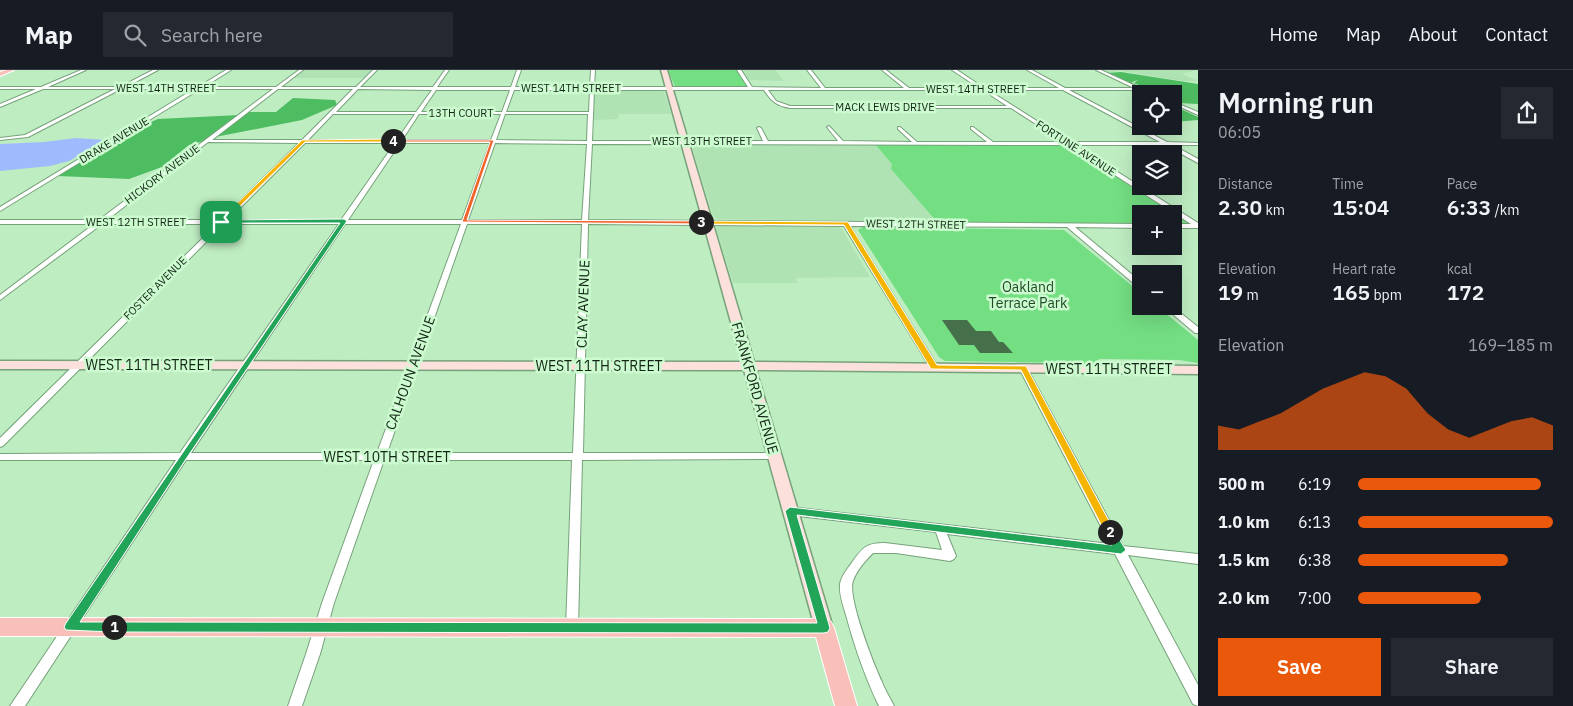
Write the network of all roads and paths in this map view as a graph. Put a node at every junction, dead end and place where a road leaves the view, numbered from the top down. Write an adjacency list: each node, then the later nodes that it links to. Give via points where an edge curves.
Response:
1 (11, 70): 17 (main road)
2 (84, 70): 20 (street)
3 (156, 70): 21 (street)
4 (229, 70): 22 (street, DRAKE AVENUE)
5 (301, 70): 23 (street, HICKORY AVENUE)
6 (375, 70): 24 (street, FOSTER AVENUE)
7 (447, 70): 25 (street)
8 (519, 70): 26 (street, CALHOUN AVENUE)
9 (593, 70): 27 (street, CLAY AVENUE)
10 (664, 70): 28 (main road, FRANKFORD AVENUE)
11 (739, 70): 29 (street)
12 (809, 70): 31 (street)
13 (884, 70): 32 (street)
14 (954, 70): 34 (street, FORTUNE AVENUE)
15 (1029, 70): 35 (street)
16 (1098, 70): 18 (street)
17 (0, 74)
18 (1132, 85)
19 (0, 88): 20 (street, WEST 14TH STREET)
20 (43, 88): 21 (street, WEST 14TH STREET); 36 (street)
21 (121, 88): 22 (street, WEST 14TH STREET); 48 (street)
22 (200, 88): 23 (street, WEST 14TH STREET); 64 (street, DRAKE AVENUE)
23 (277, 88): 24 (street, WEST 14TH STREET); 51 (street, HICKORY AVENUE)
24 (357, 88): 25 (street, WEST 14TH STREET); 39 (street, FOSTER AVENUE)
25 (434, 88): 26 (street, WEST 14TH STREET); 40 (street)
26 (512, 88): 27 (street, WEST 14TH STREET); 41 (street, CALHOUN AVENUE)
27 (591, 88): 28 (street, WEST 14TH STREET); 42 (street, CLAY AVENUE)
28 (669, 88): 29 (street, WEST 14TH STREET); 55 (main road, FRANKFORD AVENUE)
29 (751, 89): 30 (street, WEST 14TH STREET)
30 (766, 89): 31 (street, WEST 14TH STREET); 37 (street, MACK LEWIS DRIVE, via 772,101 790,107)
31 (824, 89): 32 (street, WEST 14TH STREET)
32 (908, 89): 34 (street, WEST 14TH STREET)
33 (1132, 89): 35 (street, WEST 14TH STREET)
34 (985, 90): 35 (street, WEST 14TH STREET); 37 (street, FORTUNE AVENUE)
35 (1063, 90): 61 (street)
36 (0, 106)
37 (1012, 107): 60 (street, FORTUNE AVENUE)
38 (1182, 107): 43 (street)
39 (332, 113): 40 (street, 13TH COURT); 50 (street, FOSTER AVENUE)
40 (417, 113): 41 (street, 13TH COURT); 52 (street)
41 (503, 113): 42 (street, 13TH COURT); 53 (street, CALHOUN AVENUE)
42 (590, 113): 54 (street, CLAY AVENUE)
43 (1198, 114)
44 (758, 128): 56 (street)
45 (829, 128): 57 (street)
46 (900, 128): 58 (street)
47 (973, 128): 59 (street)
48 (20, 138): 49 (street)
49 (0, 139)
50 (303, 140): 51 (street, WEST 13TH STREET); 52 (street, WEST 13TH STREET); 69 (street, FOSTER AVENUE)
51 (206, 141): 68 (street, HICKORY AVENUE)
52 (398, 141): 53 (street, WEST 13TH STREET); 65 (street)
53 (493, 141): 54 (street, WEST 13TH STREET); 66 (street, CALHOUN AVENUE)
54 (590, 141): 55 (street, WEST 13TH STREET); 70 (street, CLAY AVENUE)
55 (684, 141): 56 (street, WEST 13TH STREET); 71 (main road, FRANKFORD AVENUE)
56 (766, 142): 57 (street, WEST 13TH STREET)
57 (841, 142): 58 (street, WEST 13TH STREET)
58 (915, 142): 59 (street, WEST 13TH STREET)
59 (991, 142): 60 (street, WEST 13TH STREET)
60 (1069, 143): 61 (street, WEST 13TH STREET); 76 (street, FORTUNE AVENUE)
61 (1165, 144): 62 (street, WEST 13TH STREET); 63 (street)
62 (1198, 144)
63 (1198, 161)
64 (0, 210)
65 (344, 221): 66 (street, WEST 12TH STREET); 69 (street, WEST 12TH STREET); 83 (street)
66 (464, 221): 70 (street, WEST 12TH STREET); 84 (street, CALHOUN AVENUE)
67 (0, 222): 68 (street, WEST 12TH STREET)
68 (100, 222): 69 (street, WEST 12TH STREET); 78 (street, HICKORY AVENUE)
69 (221, 222): 82 (street, FOSTER AVENUE)
70 (585, 222): 71 (street, WEST 12TH STREET); 85 (street, CLAY AVENUE)
71 (707, 222): 72 (street, WEST 12TH STREET); 86 (main road, FRANKFORD AVENUE)
72 (846, 223): 73 (street, WEST 12TH STREET); 87 (street)
73 (1068, 225): 74 (street, WEST 12TH STREET); 77 (street)
74 (1132, 226)
75 (1182, 226): 76 (street)
76 (1198, 226)
77 (1132, 278)
78 (0, 298)
79 (1179, 315): 80 (street)
80 (1198, 331)
81 (0, 365): 82 (main road, WEST 11TH STREET)
82 (78, 365): 83 (main road, WEST 11TH STREET); 90 (street, FOSTER AVENUE)
83 (246, 366): 84 (main road, WEST 11TH STREET); 93 (street)
84 (413, 366): 85 (main road, WEST 11TH STREET); 94 (street, CALHOUN AVENUE)
85 (581, 366): 86 (main road, WEST 11TH STREET); 95 (street, CLAY AVENUE)
86 (748, 366): 87 (main road, WEST 11TH STREET); 91 (main road, FRANKFORD AVENUE)
87 (934, 367): 88 (main road, WEST 11TH STREET)
88 (1023, 368): 89 (main road, WEST 11TH STREET); 98 (street)
89 (1198, 370)
90 (0, 444)
91 (774, 456): 95 (street, WEST 10TH STREET); 96 (main road, FRANKFORD AVENUE)
92 (0, 457): 93 (street, WEST 10TH STREET)
93 (183, 457): 94 (street, WEST 10TH STREET); 101 (street)
94 (380, 457): 95 (street, WEST 10TH STREET); 102 (street, CALHOUN AVENUE)
95 (578, 457): 103 (street, CLAY AVENUE)
96 (790, 511): 97 (street); 104 (main road, FRANKFORD AVENUE)
97 (940, 529): 98 (street); 109 (street, via 950,556 874,548 865,554 846,582 847,597 869,668 880,699)
98 (1121, 550): 99 (street); 105 (street)
99 (1198, 559)
100 (0, 626): 101 (main road)
101 (70, 627): 102 (main road); 106 (street)
102 (321, 627): 103 (main road); 107 (street, CALHOUN AVENUE)
103 (572, 628): 104 (main road)
104 (824, 628): 108 (main road, FRANKFORD AVENUE)
105 (1198, 699)
106 (17, 706)
107 (295, 706)
108 (846, 706)
109 (887, 706)

